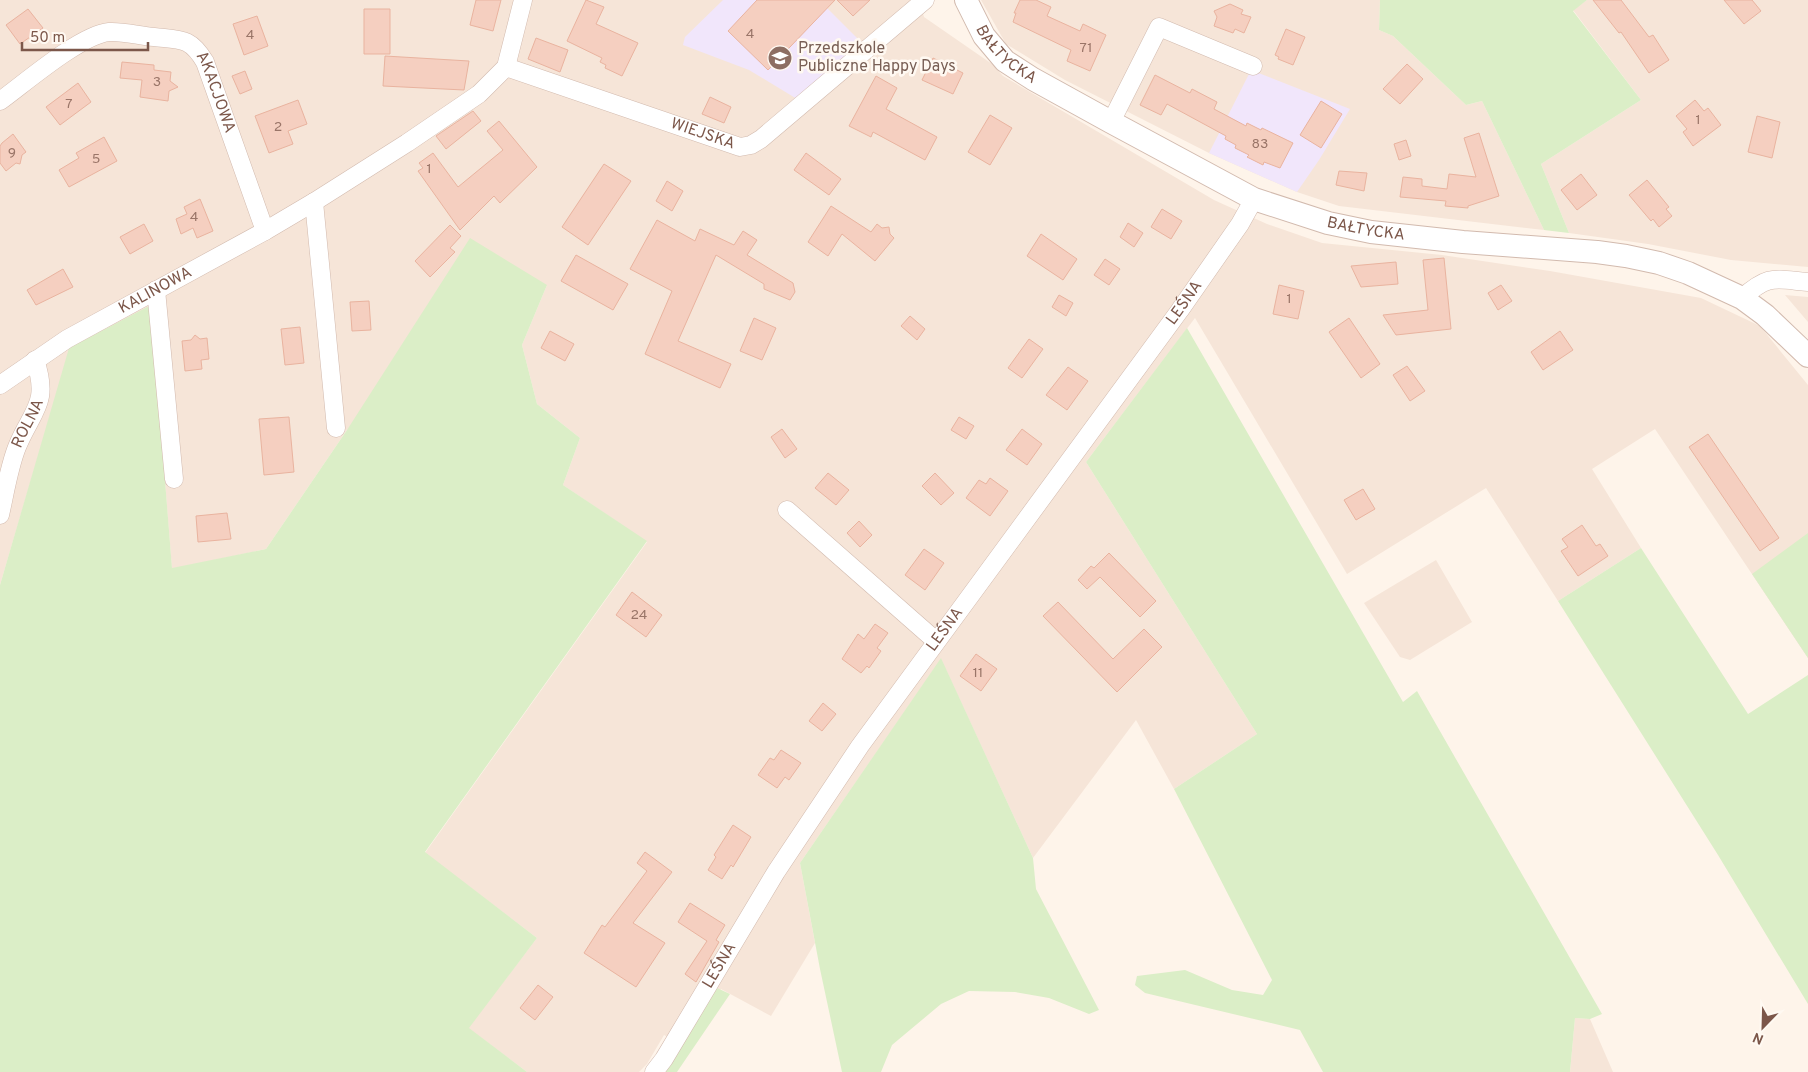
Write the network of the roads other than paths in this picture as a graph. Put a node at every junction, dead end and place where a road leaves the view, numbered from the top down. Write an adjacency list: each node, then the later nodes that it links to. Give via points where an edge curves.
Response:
1 (523, 0): 5 (street)
2 (924, 0): 5 (street, WIEJSKA, via 751,145 740,146)
3 (966, 0): 7 (street, BAŁTYCKA, via 984,36 1006,60 1033,79)
4 (1253, 66): 7 (street, via 1159,27)
5 (506, 67): 9 (street, KALINOWA, via 480,94)
6 (0, 101): 10 (street, AKACJOWA, via 90,37 109,32 185,41 196,48 205,62)
7 (1111, 122): 8 (street, BAŁTYCKA)
8 (1254, 199): 13 (street, BAŁTYCKA, via 1328,223 1370,232 1626,256 1688,273); 21 (street, LEŚNA, via 1180,310)
9 (314, 202): 10 (street, KALINOWA); 17 (street)
10 (265, 231): 12 (street, KALINOWA)
11 (1808, 282): 13 (street, via 1771,279 1756,285)
12 (156, 290): 15 (street, KALINOWA); 18 (street)
13 (1742, 298): 14 (street, BAŁTYCKA)
14 (1808, 356)
15 (35, 360): 16 (street, KALINOWA); 20 (street, ROLNA, via 41,377 41,396 16,448)
16 (0, 385)
17 (336, 428)
18 (174, 479)
19 (786, 510): 21 (street)
20 (0, 515)
21 (936, 640): 22 (street, LEŚNA, via 793,846)
22 (654, 1072)

